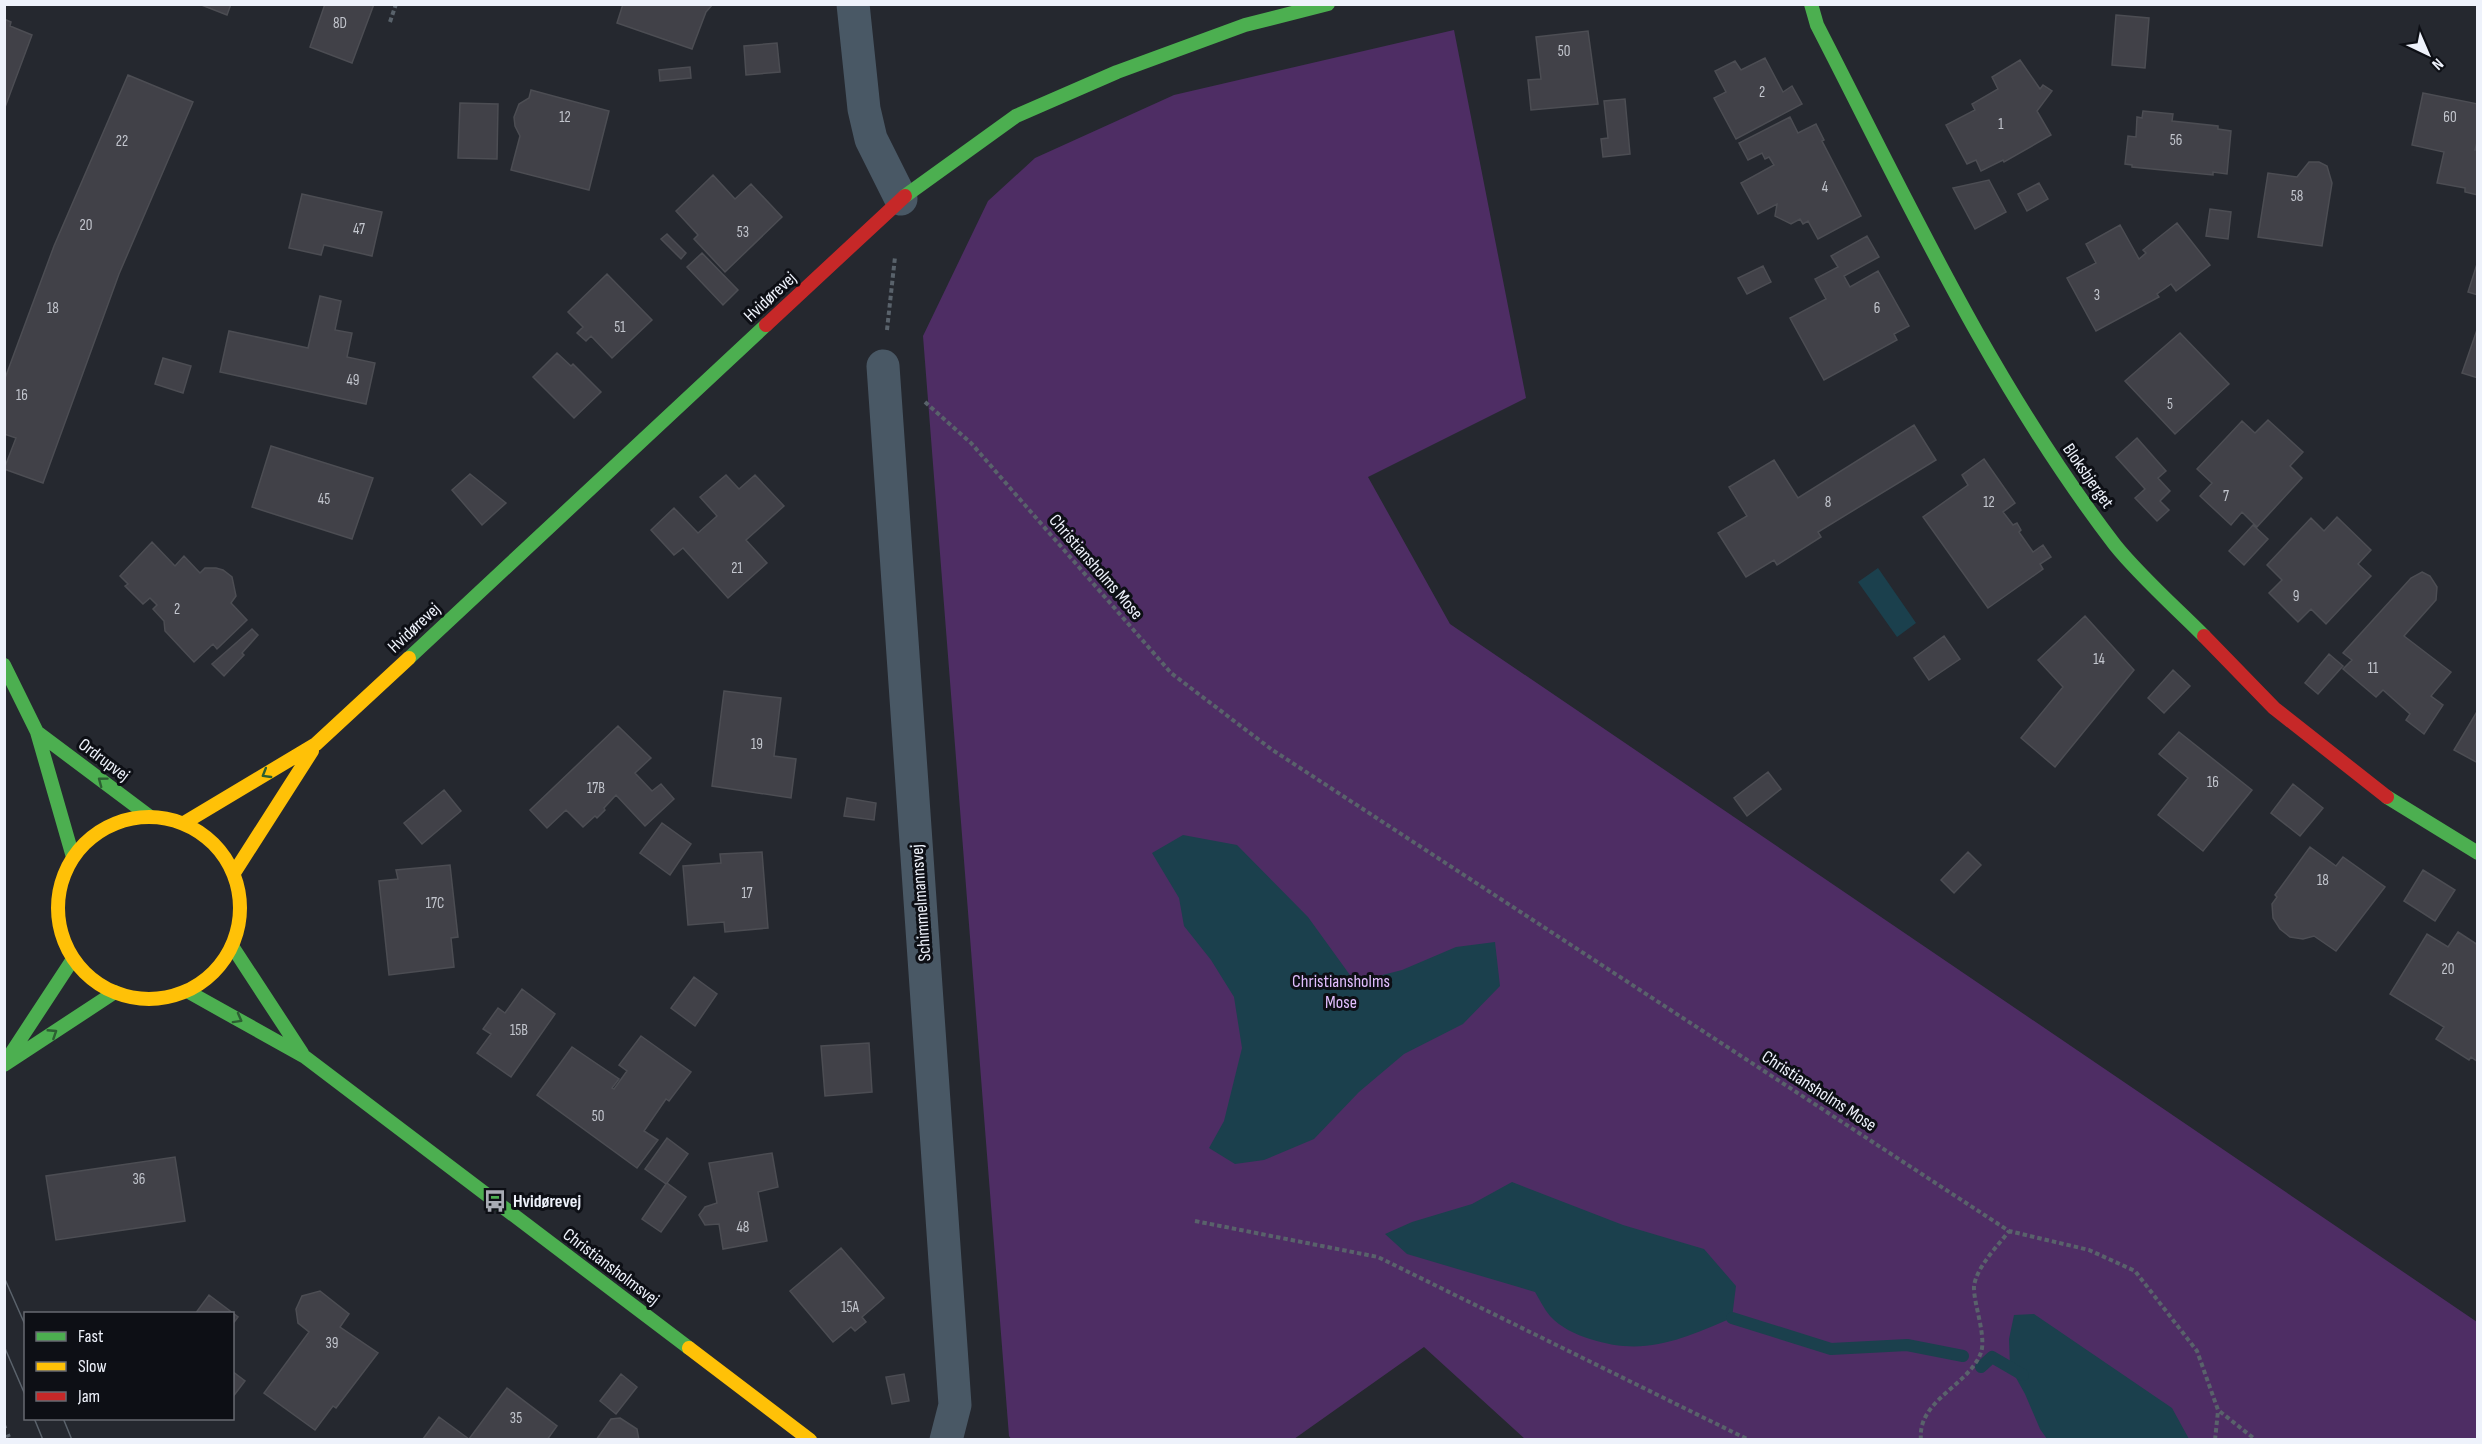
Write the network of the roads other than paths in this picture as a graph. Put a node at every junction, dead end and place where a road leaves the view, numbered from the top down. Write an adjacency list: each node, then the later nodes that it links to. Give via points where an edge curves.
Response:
1 (853, 4): 4 (street, via 871,139)
2 (1328, 4): 4 (street, Hvidørevej, via 1245,25 1117,72 1016,116)
3 (1811, 4): 11 (street, Bloksbjerget, via 1817,25 1955,293 2053,459 2116,548 2274,708 2378,791)
4 (901, 199): 8 (street, Hvidørevej)
5 (883, 366): 21 (street, Schimmelmannsvej, via 955,1405)
6 (4, 665): 7 (street, Ordrupvej)
7 (37, 732): 9 (street, Ordrupvej, one-way to 7); 12 (street, Ordrupvej)
8 (316, 744): 10 (street, Hvidørevej, one-way to 10); 13 (street, Hvidørevej)
9 (149, 816): 10 (street); 12 (street, via 118,821 93,835)
10 (184, 823): 13 (street, via 205,835 222,852)
11 (2478, 854)
12 (73, 857): 15 (street, via 62,878 57,911 59,928)
13 (234, 873): 14 (street, via 240,903)
14 (232, 946): 16 (street, via 205,980); 18 (street, Christiansholmsvej)
15 (73, 959): 17 (street, via 92,979); 19 (street)
16 (187, 991): 17 (street, via 138,999); 18 (street, Christiansholmsvej, one-way to 18)
17 (115, 992): 19 (street, one-way to 17)
18 (305, 1057): 20 (street, Christiansholmsvej)
19 (4, 1064)
20 (810, 1440)
21 (946, 1440)

